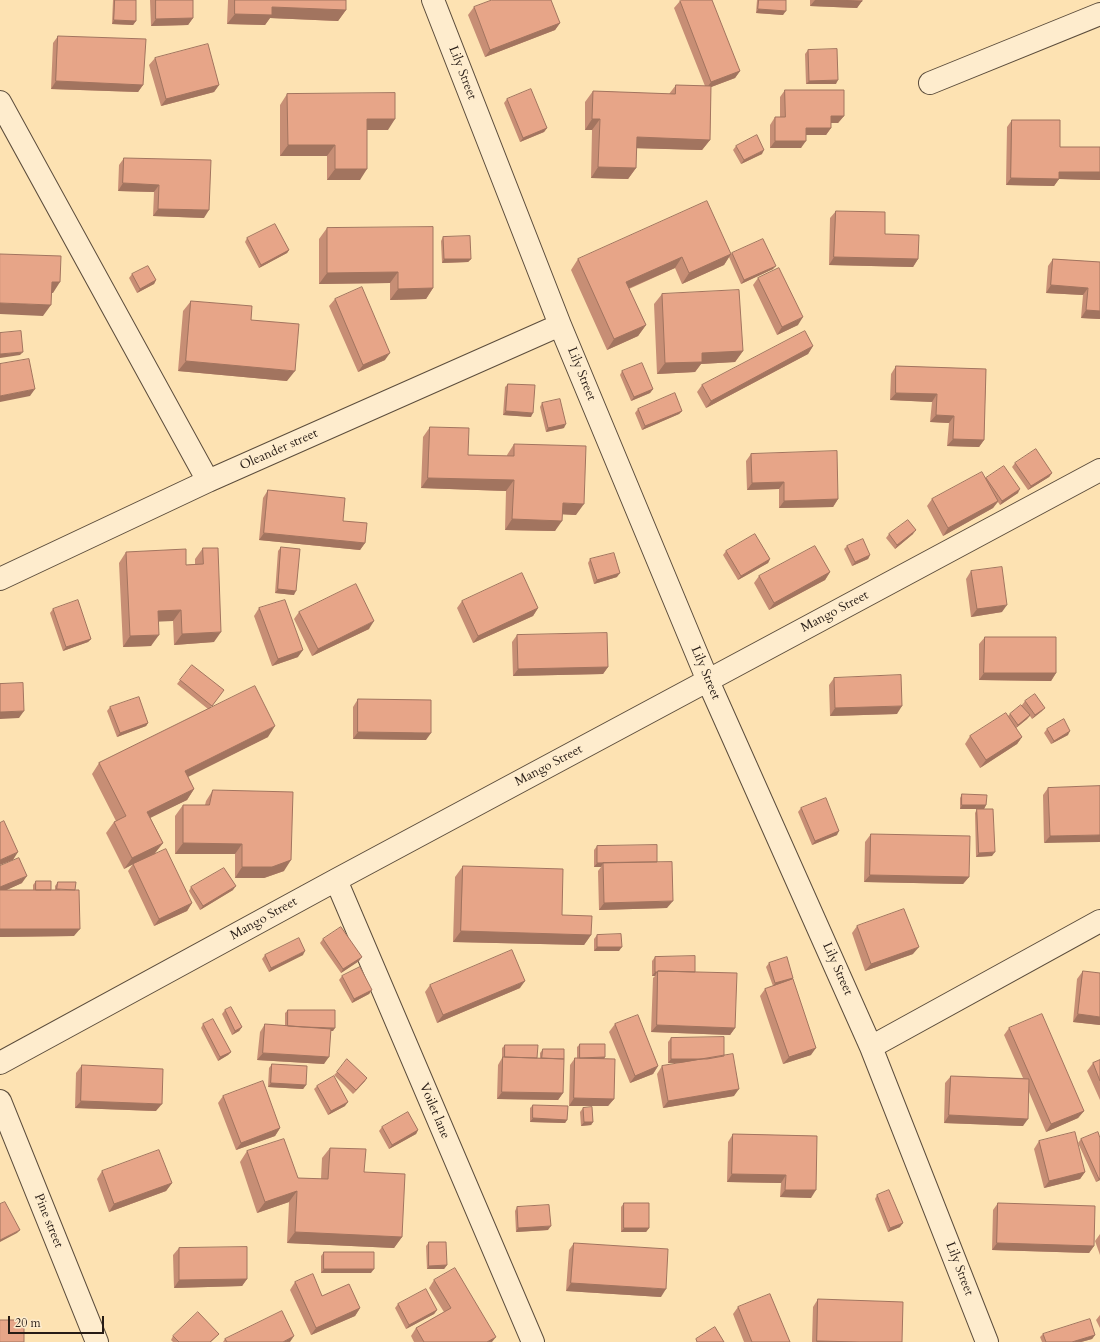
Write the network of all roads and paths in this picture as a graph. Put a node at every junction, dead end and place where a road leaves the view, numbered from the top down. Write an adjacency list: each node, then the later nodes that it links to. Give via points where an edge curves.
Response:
1 (433, 0): 5 (street, Lily Street)
2 (1100, 14): 3 (street)
3 (930, 83)
4 (0, 102): 7 (street)
5 (560, 325): 7 (street, Oleander street); 9 (street, Lily Street)
6 (1100, 470): 9 (street, Mango Street)
7 (208, 481): 8 (street, Oleander street)
8 (0, 579)
9 (708, 681): 10 (street, Mango Street); 12 (street, Lily Street)
10 (336, 880): 13 (street, Mango Street); 16 (street, Voilet lane)
11 (1100, 921): 12 (street)
12 (871, 1047): 17 (street, Lily Street)
13 (0, 1063)
14 (0, 1101): 15 (street, Pine street)
15 (97, 1342)
16 (533, 1342)
17 (987, 1342)

